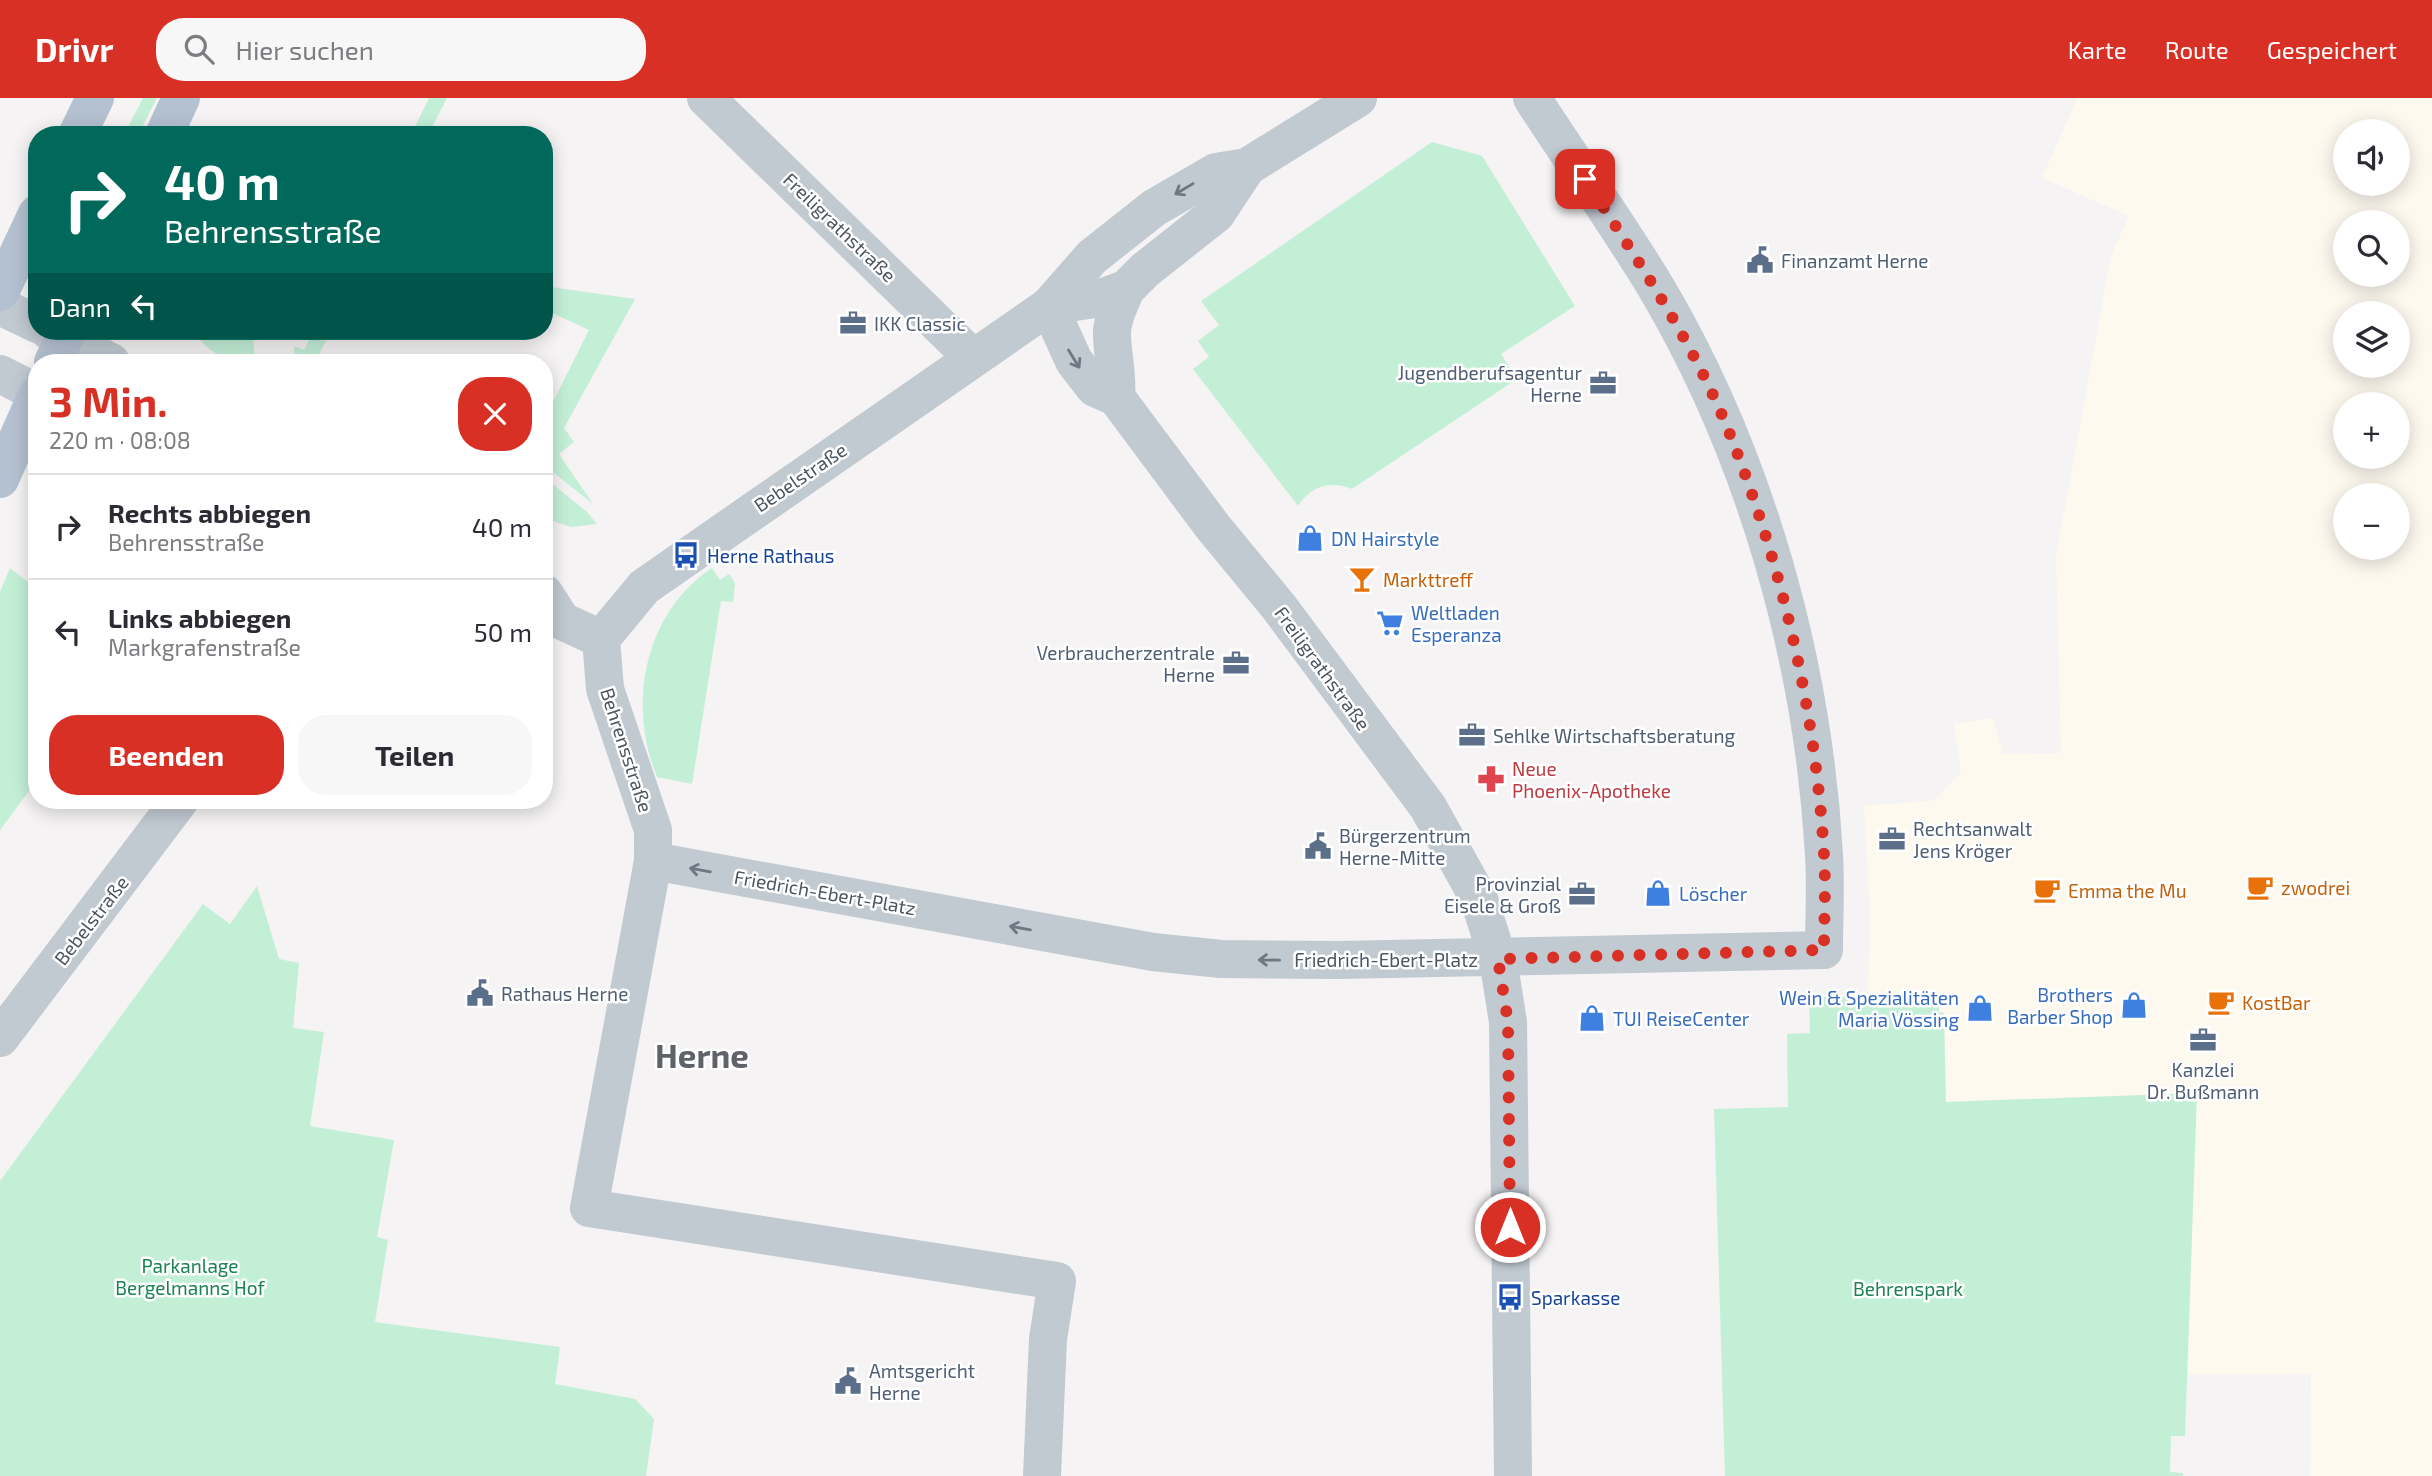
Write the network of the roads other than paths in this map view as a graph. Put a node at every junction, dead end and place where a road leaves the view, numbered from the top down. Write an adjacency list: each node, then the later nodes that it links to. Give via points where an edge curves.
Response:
1 (95, 98): 6 (main road)
2 (181, 98): 7 (main road)
3 (706, 98): 17 (street, Freiligrathstraße)
4 (1358, 98): 8 (street, Bebelstraße)
5 (1532, 98): 27 (street, via 1657,290 1731,436 1767,536 1811,739 1824,855 1824,950)
6 (81, 126)
7 (168, 126)
8 (1247, 167): 10 (street, Bebelstraße, via 1216,214); 13 (street, Bebelstraße, one-way to 13, via 1216,172 1154,208 1091,257)
9 (28, 233): 11 (main road)
10 (1126, 289): 13 (street, Bebelstraße); 20 (street, via 1112,334)
11 (0, 292)
12 (0, 306): 14 (street)
13 (1049, 306): 17 (street, Bebelstraße); 20 (street, Freiligrathstraße, one-way to 20, via 1074,361 1096,388)
14 (28, 322)
15 (61, 340): 16 (street)
16 (93, 354)
17 (973, 358): 24 (street, Bebelstraße, via 686,555 644,587)
18 (0, 374): 19 (street)
19 (28, 389)
20 (1116, 397): 27 (street, Freiligrathstraße, via 1428,807 1479,899)
21 (28, 415): 22 (main road)
22 (0, 479)
23 (553, 614): 24 (street)
24 (601, 639): 26 (street, Behrensstraße, via 605,689 653,830)
25 (173, 809): 28 (street, Bebelstraße)
26 (653, 861): 27 (street, Friedrich-Ebert-Platz, one-way to 26, via 1221,959 1153,952); 29 (street, via 589,1208 1057,1281 1048,1339)
27 (1498, 959): 30 (street, Friedrich-Ebert-Platz, via 1507,999 1509,1042)
28 (0, 1038)
29 (1042, 1476)
30 (1513, 1476)

